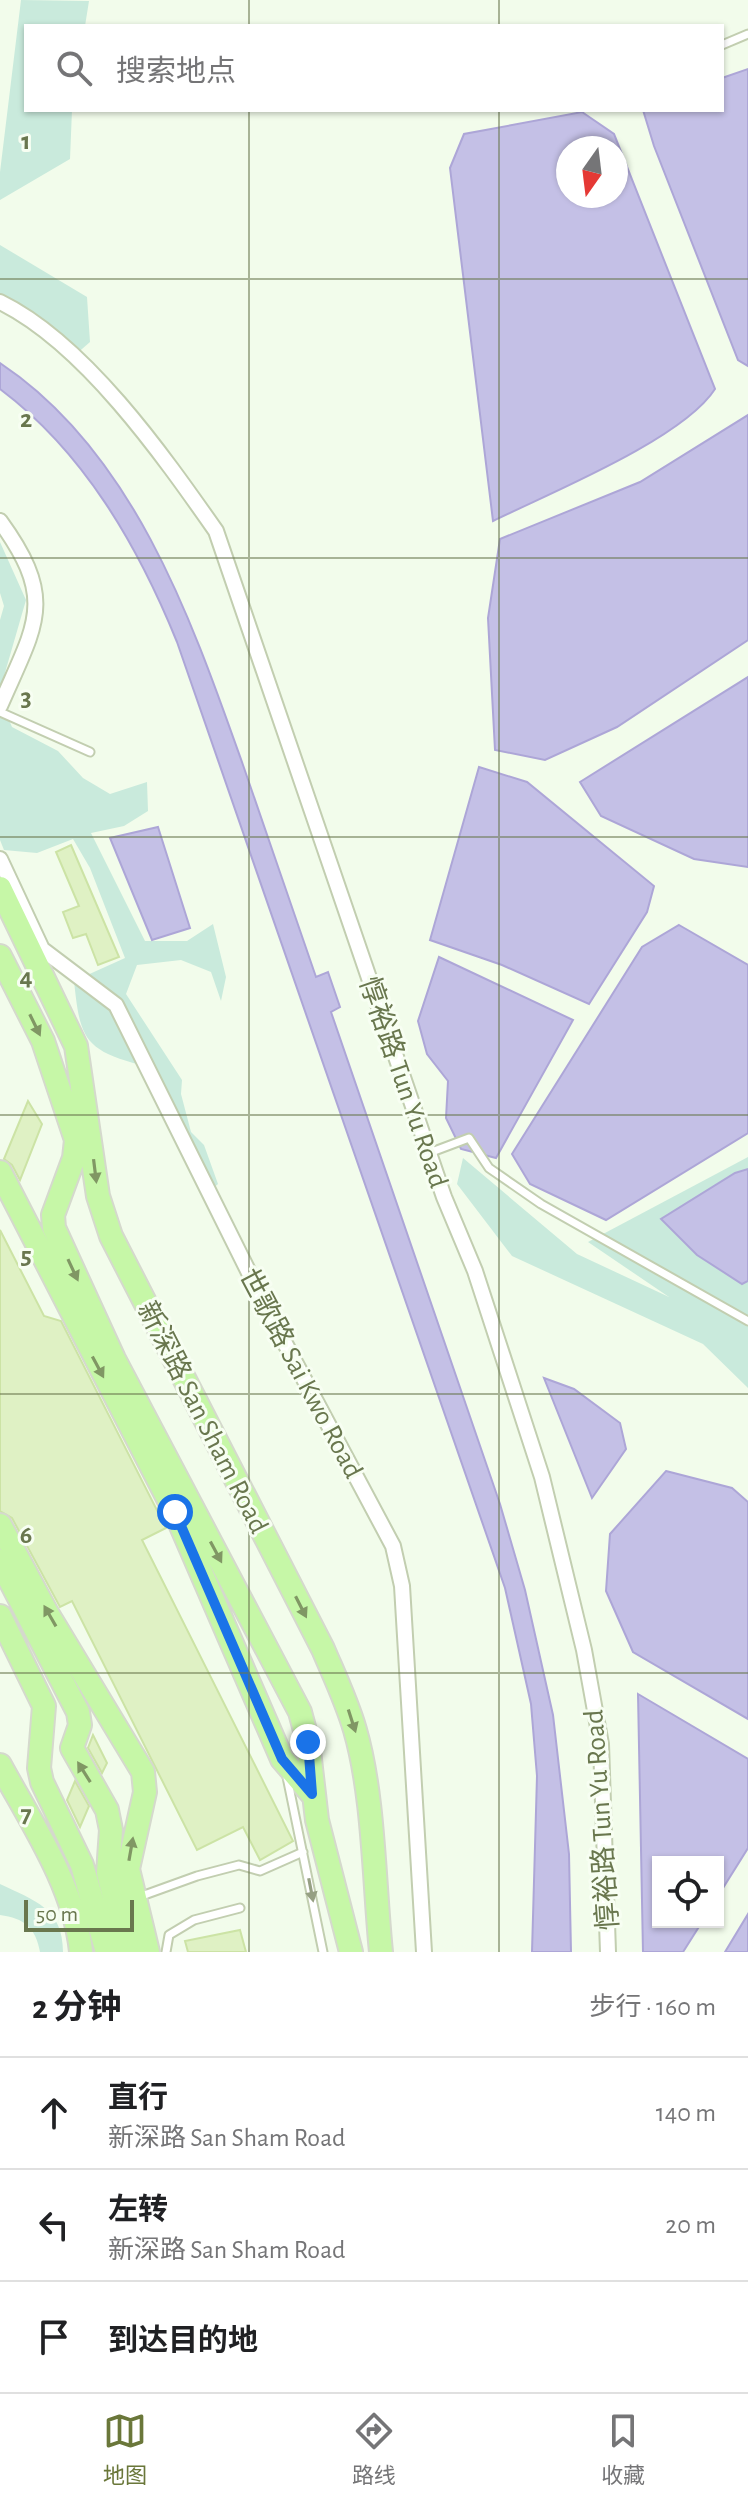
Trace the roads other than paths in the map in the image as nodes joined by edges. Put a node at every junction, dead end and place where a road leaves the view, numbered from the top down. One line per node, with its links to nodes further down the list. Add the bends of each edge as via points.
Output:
1 (748, 34): 2 (lane)
2 (724, 44)
3 (0, 302): 10 (street, 惇裕路 Tun Yu Road, via 83,363 170,466 216,531)
4 (0, 521): 5 (street, via 25,563 37,615)
5 (0, 709): 6 (lane)
6 (90, 752)
7 (0, 859): 32 (street, 世歌路 Sai Kwo Road, via 42,949 116,1005 272,1319 393,1546 402,1586)
8 (0, 888): 31 (main road, 新深路 San Sham Road, one-way to 31, via 76,1046 98,1196 111,1236 344,1699 364,1777)
9 (0, 956): 18 (main road, 新深路 San Sham Road, one-way to 18, via 43,1041 76,1140 53,1215 54,1228 114,1359 300,1712)
10 (429, 1153): 12 (lane, via 469,1138 489,1168 541,1204); 33 (street, 惇裕路 Tun Yu Road, via 475,1271 542,1477 584,1650 601,1744)
11 (0, 1172): 16 (main road, 新深路 San Sham Road, one-way to 16, via 175,1512)
12 (748, 1321)
13 (0, 1525): 20 (main road, one-way to 13, via 128,1869 145,1792 143,1772)
14 (0, 1561): 26 (main road, one-way to 14, via 108,1873 107,1810 72,1748 80,1725 78,1712)
15 (0, 1616): 25 (main road, via 44,1706 42,1782 82,1865)
16 (282, 1759): 18 (main road, 新深路 San Sham Road); 19 (lane)
17 (0, 1765): 22 (main road)
18 (312, 1794): 30 (main road, 新深路 San Sham Road)
19 (303, 1852): 20 (lane, via 260,1871 239,1865); 29 (lane, one-way to 29)
20 (134, 1899): 27 (main road)
21 (240, 1908): 28 (lane, via 178,1928 169,1935)
22 (79, 1926): 23 (main road); 24 (main road)
23 (81, 1952)
24 (90, 1952)
25 (107, 1952)
26 (128, 1952)
27 (148, 1952)
28 (166, 1952)
29 (323, 1952)
30 (351, 1952)
31 (381, 1952)
32 (424, 1952)
33 (608, 1952)

